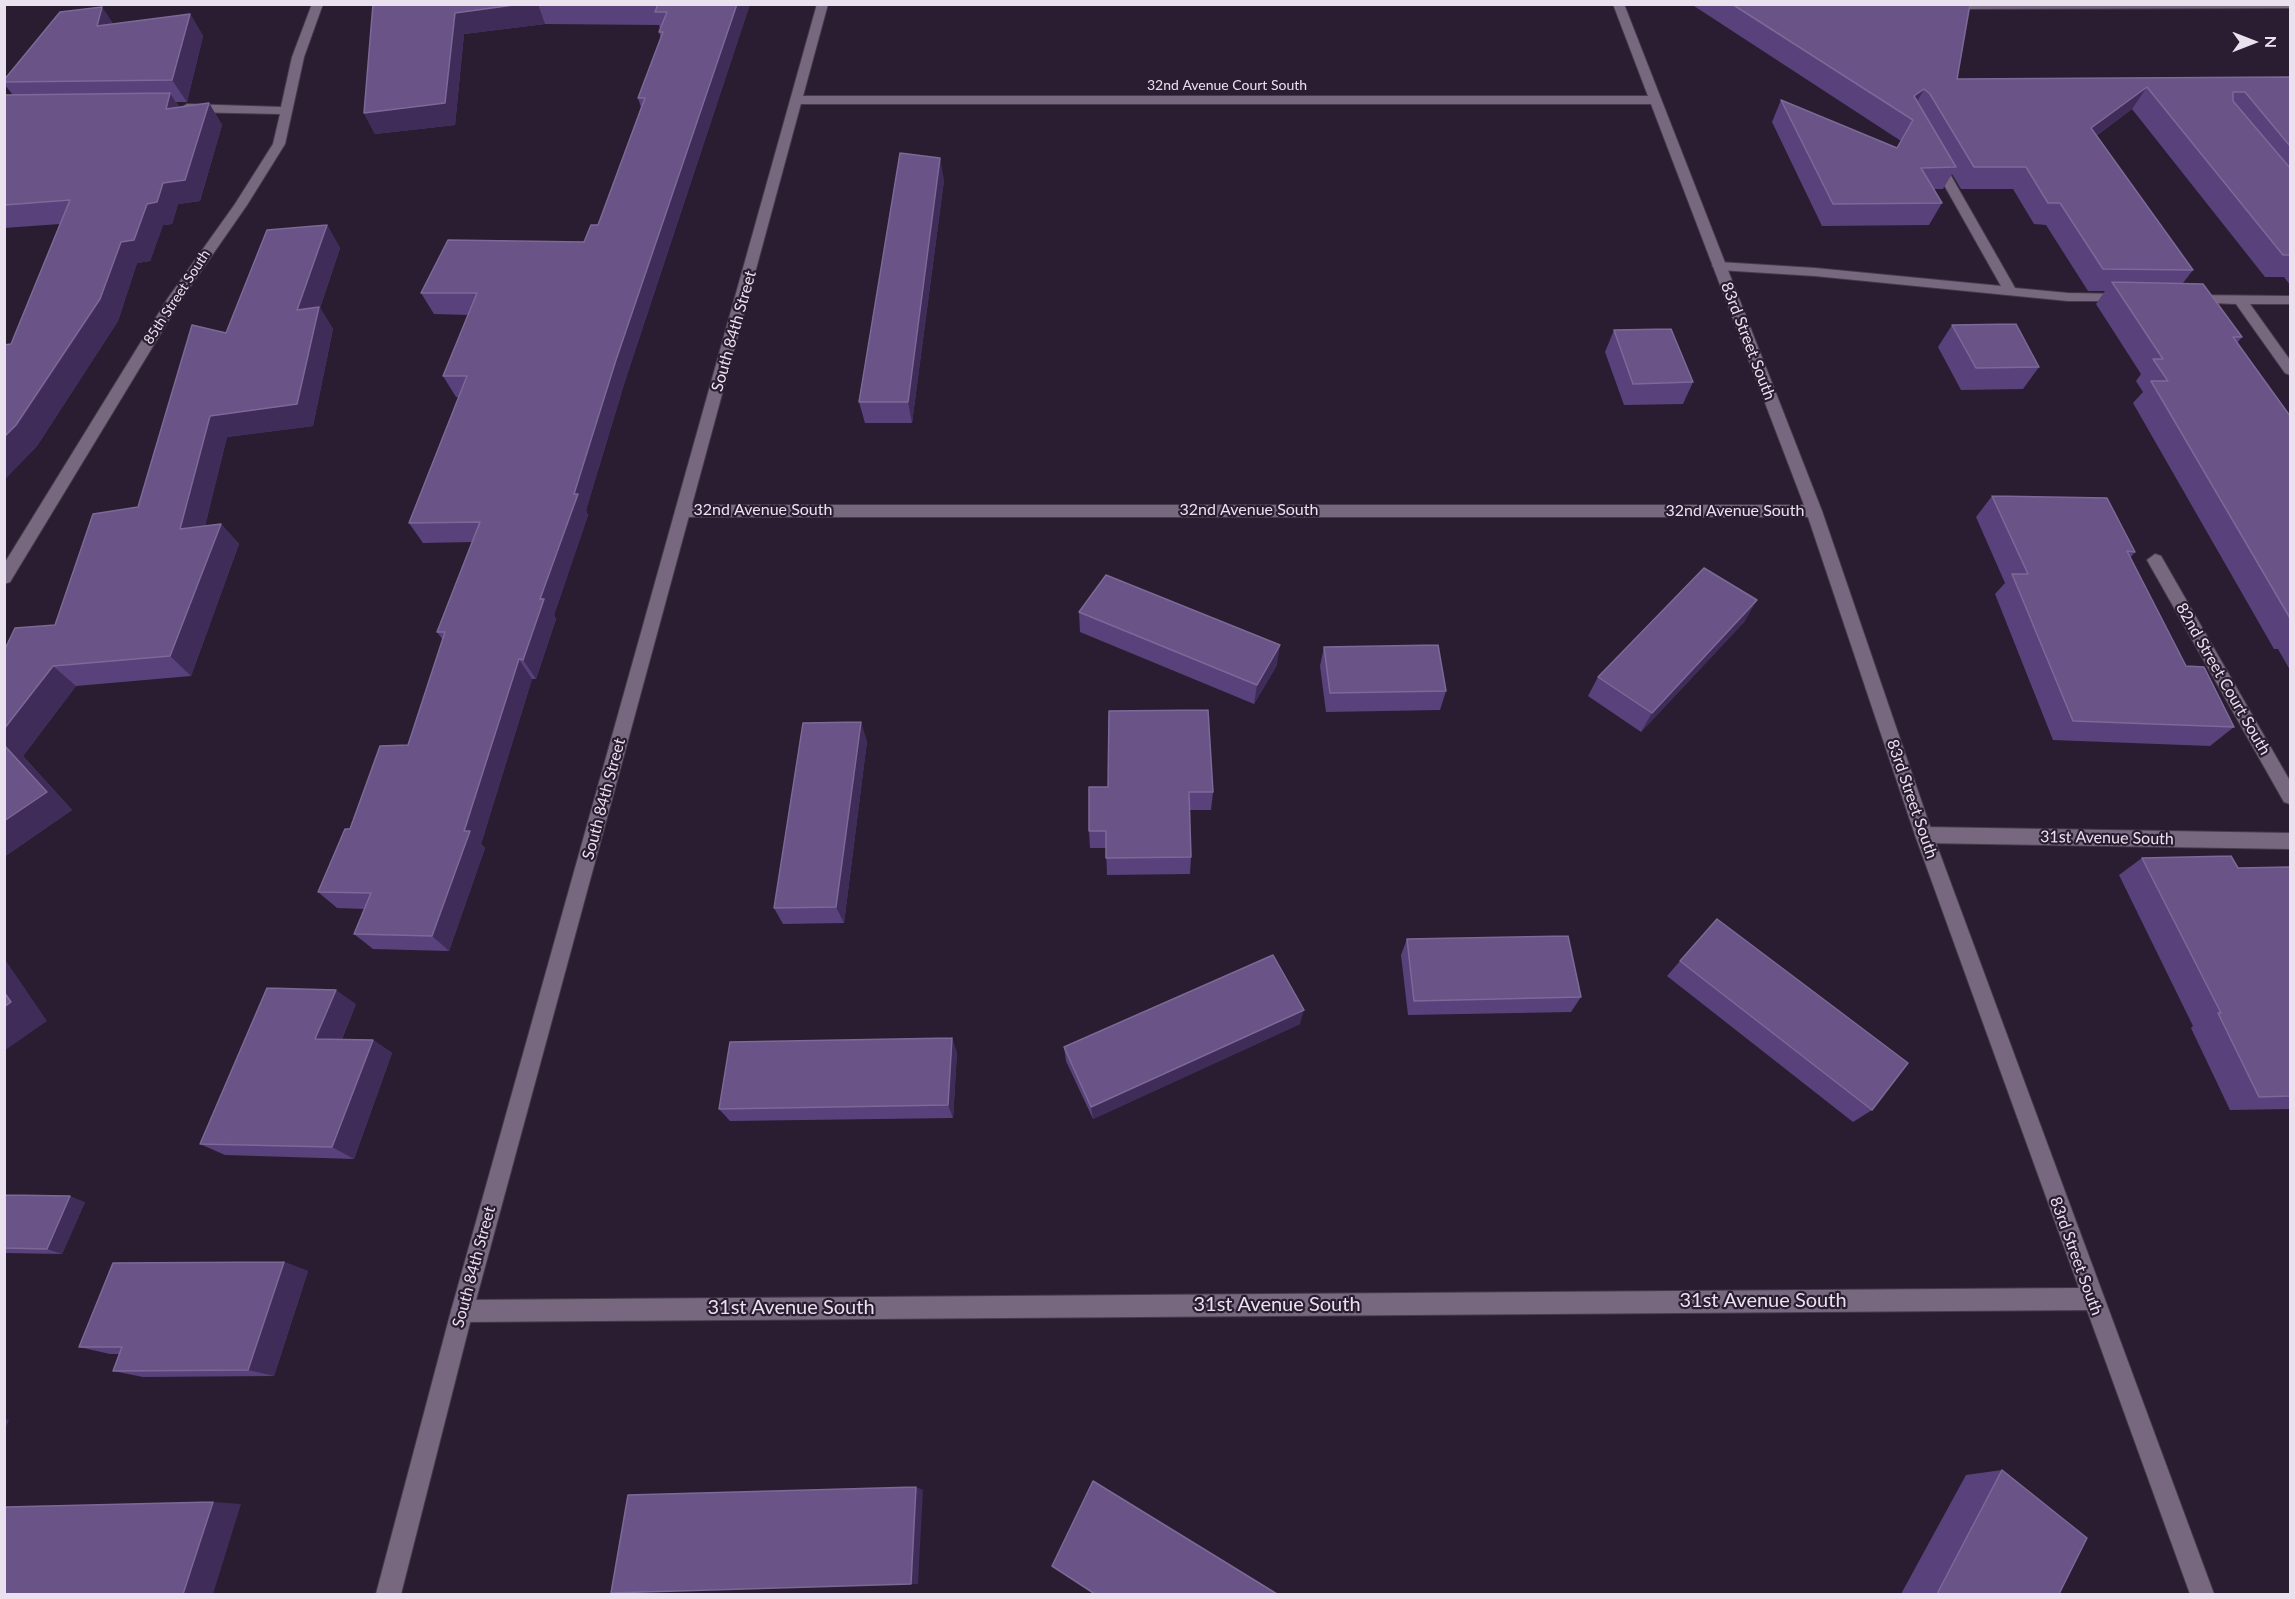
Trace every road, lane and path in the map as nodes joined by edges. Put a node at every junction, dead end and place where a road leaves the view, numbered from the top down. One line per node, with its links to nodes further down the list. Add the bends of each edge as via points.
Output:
1 (318, 4): 9 (street, 85th Street South, via 298,57)
2 (823, 4): 6 (street, South 84th Street)
3 (1618, 4): 7 (street, 83rd Street South)
4 (2290, 5): 5 (street)
5 (1938, 6)
6 (798, 100): 7 (street, 32nd Avenue Court South); 18 (street, South 84th Street)
7 (1655, 100): 11 (street, 83rd Street South)
8 (170, 108): 9 (street)
9 (284, 111): 21 (street, 85th Street South, via 279,144 175,298)
10 (1929, 148): 12 (street)
11 (1719, 266): 12 (street); 19 (street, 83rd Street South)
12 (2011, 292): 13 (street)
13 (2137, 298)
14 (2171, 299): 15 (street)
15 (2240, 300): 16 (street); 17 (street)
16 (2290, 300)
17 (2290, 370)
18 (684, 511): 19 (street, 32nd Avenue South); 26 (street, South 84th Street)
19 (1814, 511): 23 (street, 83rd Street South)
20 (2155, 560): 22 (street, 82nd Street Court South)
21 (4, 578)
22 (2290, 797)
23 (1924, 835): 24 (street, 31st Avenue South); 25 (street, 83rd Street South)
24 (2290, 841)
25 (2092, 1299): 26 (street, 31st Avenue South); 28 (street, 83rd Street South)
26 (462, 1311): 27 (street, South 84th Street)
27 (388, 1594)
28 (2202, 1594)

